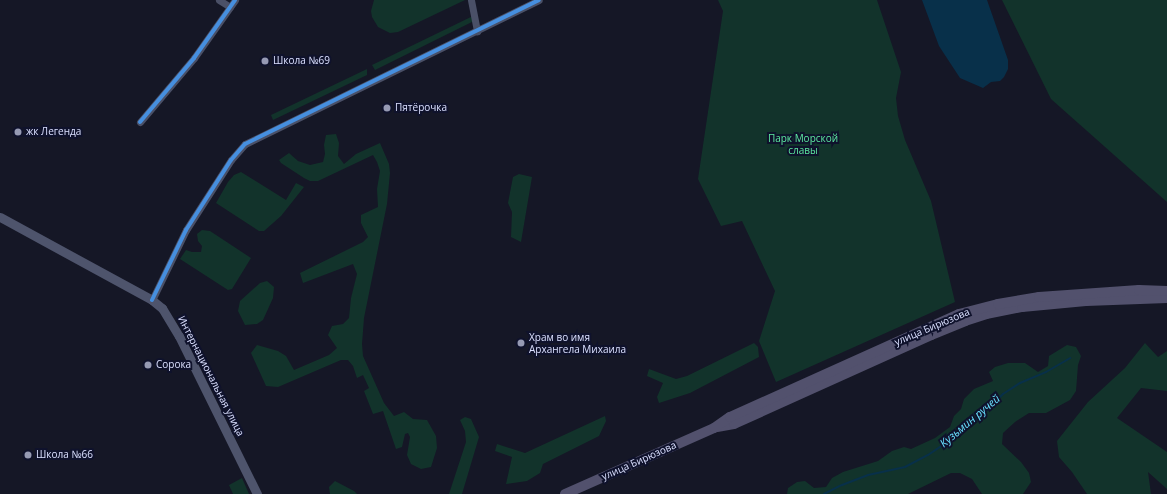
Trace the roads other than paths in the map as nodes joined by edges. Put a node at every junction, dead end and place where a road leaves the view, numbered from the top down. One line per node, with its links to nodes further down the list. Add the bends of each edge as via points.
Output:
1 (218, 0): 5 (street)
2 (235, 0): 5 (street)
3 (471, 0): 6 (street)
4 (539, 0): 6 (street)
5 (230, 7): 7 (street, via 194,58)
6 (477, 31): 11 (street, via 245,144 231,160 197,212 171,258)
7 (140, 122)
8 (0, 217): 11 (main road, Интернациональная улица)
9 (1167, 291): 12 (main road, улица Бирюзова, via 1139,290 1040,297 959,314 730,417)
10 (1167, 298): 12 (main road, улица Бирюзова, via 1086,301 986,314 931,335 734,424)
11 (152, 300): 13 (main road, Интернациональная улица, via 162,308 179,336)
12 (714, 428): 14 (main road, улица Бирюзова)
13 (257, 494)
14 (565, 494)

